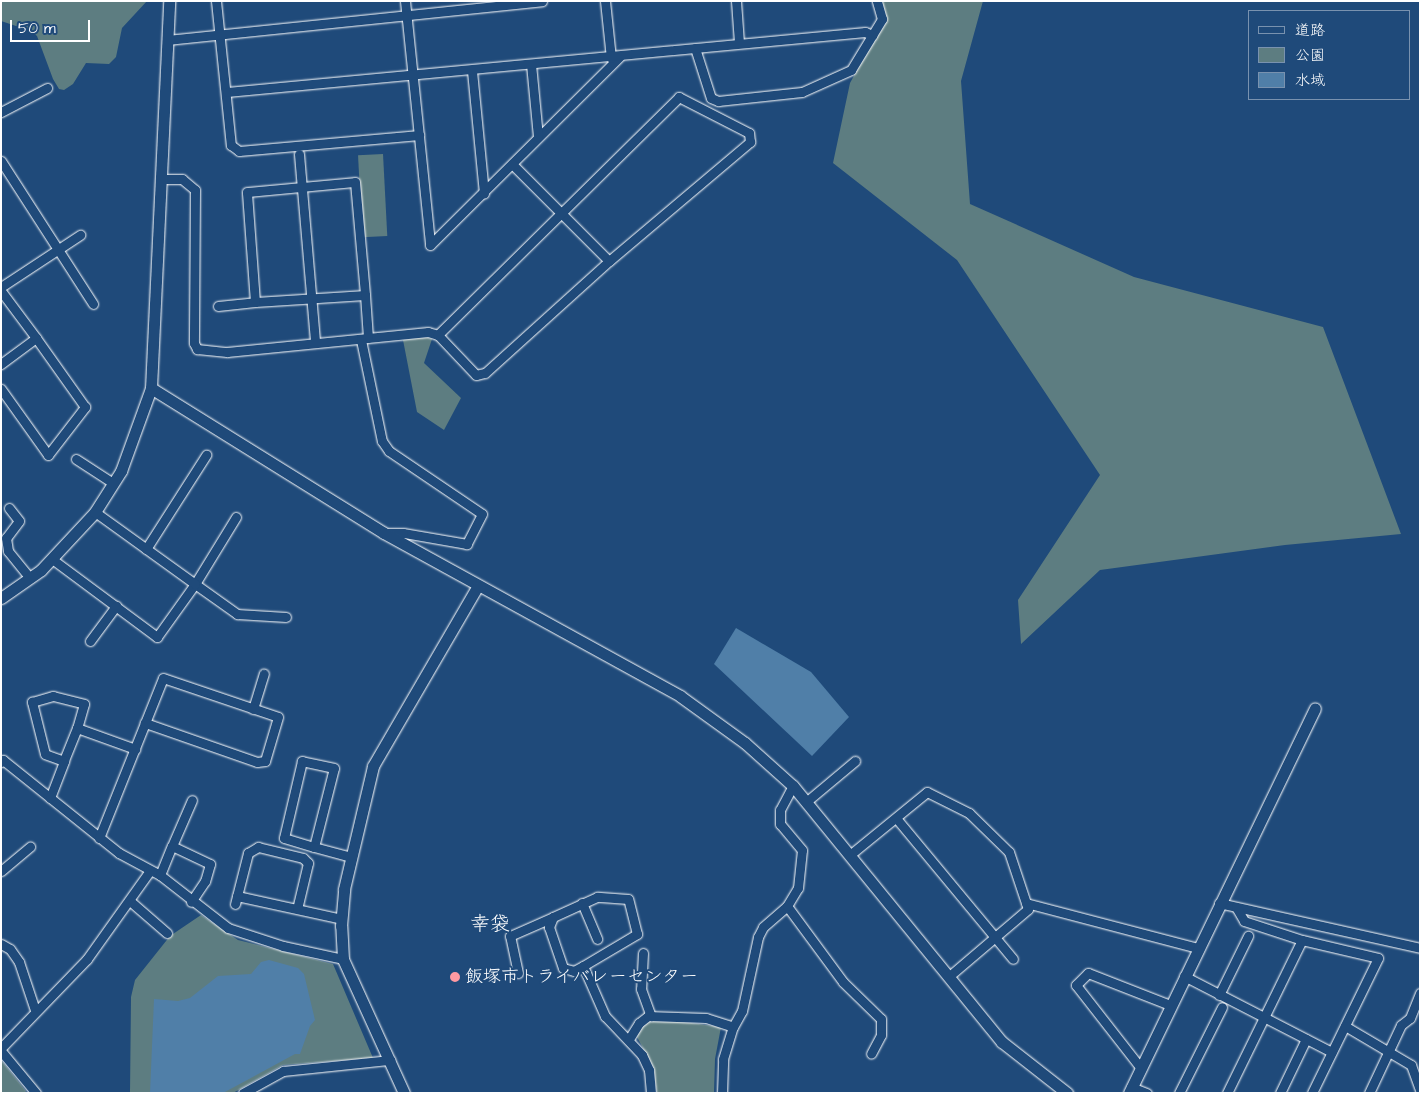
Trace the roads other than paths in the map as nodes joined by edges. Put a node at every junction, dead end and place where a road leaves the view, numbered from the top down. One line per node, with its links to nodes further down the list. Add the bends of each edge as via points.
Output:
1 (169, 1): 11 (street)
2 (216, 1): 9 (street)
3 (405, 1): 8 (street)
4 (542, 1): 8 (street)
5 (605, 1): 14 (street)
6 (736, 1): 12 (street)
7 (877, 1): 10 (street, via 882,19)
8 (407, 15): 9 (street); 17 (street)
9 (219, 32): 11 (street); 19 (street)
10 (872, 35): 12 (street, via 865,32); 13 (street, via 851,70 802,92 718,101 711,98)
11 (167, 40): 26 (street)
12 (739, 43): 13 (street)
13 (694, 48): 14 (street)
14 (615, 57): 15 (street); 22 (street)
15 (531, 64): 16 (street); 22 (street)
16 (472, 71): 17 (street); 28 (street)
17 (412, 75): 19 (street); 21 (street)
18 (47, 88): 20 (street)
19 (227, 92): 21 (street, via 231,145 239,151)
20 (1, 112)
21 (419, 135): 28 (street, via 430,245)
22 (538, 137): 25 (street)
23 (298, 154): 27 (street)
24 (1, 161): 31 (street)
25 (512, 164): 28 (street); 29 (street)
26 (161, 179): 42 (street, via 182,180 196,190 194,343 197,349 227,352); 44 (street)
27 (301, 187): 34 (street, via 355,182); 35 (street); 36 (street, via 247,192)
28 (484, 193)
29 (562, 213): 32 (street); 32 (street, via 679,97 749,133 750,142); 39 (street)
30 (80, 235): 31 (street)
31 (58, 250): 33 (street); 37 (street)
32 (610, 261): 39 (street, via 485,373 476,375)
33 (1, 289): 40 (street)
34 (364, 295): 35 (street); 41 (street)
35 (311, 298): 36 (street); 42 (street)
36 (255, 302): 38 (street)
37 (93, 304)
38 (218, 306)
39 (438, 335): 41 (street, via 428,332)
40 (36, 338): 43 (street); 45 (street, via 85,407 48,455)
41 (364, 339): 42 (street); 52 (street, via 382,441 390,450 482,514 467,544)
42 (315, 342)
43 (1, 364)
44 (151, 388): 48 (street, via 135,437); 52 (street)
45 (1, 389)
46 (206, 455): 53 (street)
47 (76, 459): 48 (street)
48 (113, 483): 50 (street)
49 (9, 508): 55 (street, via 19,521 6,538 8,551)
50 (95, 512): 53 (street); 54 (street)
51 (236, 517): 56 (street)
52 (384, 533): 57 (street)
53 (146, 549): 56 (street)
54 (52, 559): 55 (street); 59 (street)
55 (30, 578): 58 (street)
56 (195, 584): 59 (street, via 157,637); 60 (street, via 237,614)
57 (477, 587): 71 (street, via 680,696 745,743); 81 (street, via 372,766)
58 (1, 598)
59 (116, 606): 61 (street)
60 (286, 617)
61 (90, 641)
62 (264, 674): 63 (street)
63 (253, 709): 65 (street, via 163,678); 65 (street, via 278,717 265,761 257,762)
64 (1315, 709): 89 (street)
65 (145, 723): 67 (street)
66 (77, 728): 67 (street); 68 (street); 68 (street, via 84,704 53,696 32,702 45,754)
67 (135, 749): 76 (street)
68 (64, 761): 72 (street)
69 (855, 761): 74 (street)
70 (1, 762): 72 (street, via 3,760)
71 (794, 786): 74 (street); 90 (street, via 780,810 780,824 802,850 798,888)
72 (50, 798): 76 (street)
73 (192, 800): 78 (street)
74 (806, 802): 80 (street)
75 (896, 818): 80 (street); 88 (street, via 927,792 969,813 1009,852); 97 (street)
76 (99, 838): 83 (street)
77 (30, 846): 82 (street)
78 (172, 846): 84 (street); 86 (street, via 210,864 205,881)
79 (314, 847): 79 (street, via 284,838 302,761 334,768); 81 (street)
80 (851, 854): 108 (street)
81 (351, 857): 94 (street)
82 (1, 871)
83 (149, 872): 84 (street); 85 (street)
84 (160, 875): 86 (street)
85 (130, 902): 95 (street); 114 (street, via 87,959)
86 (191, 902): 104 (street, via 228,928)
87 (582, 903): 93 (street); 98 (street); 106 (street, via 597,897 628,899 637,934)
88 (1026, 903): 97 (street, via 1028,909); 101 (street)
89 (1219, 903): 91 (street); 101 (street)
90 (787, 906): 118 (street, via 758,937 742,1011); 124 (street, via 843,982 881,1019 881,1035)
91 (1236, 907): 99 (street, via 1244,921); 102 (street)
92 (297, 909): 92 (street, via 236,900 248,853 258,847 303,858 308,863); 94 (street)
93 (553, 917): 106 (street, via 549,927 563,968 574,971); 107 (street, via 510,936)
94 (342, 919): 104 (street)
95 (167, 933)
96 (1248, 936): 111 (street)
97 (995, 938): 105 (street); 108 (street)
98 (597, 939)
99 (1302, 940): 116 (street); 117 (street, via 1378,958)
100 (1, 944): 114 (street, via 10,949 19,962)
101 (1197, 948): 109 (street)
102 (1420, 948)
103 (643, 953): 115 (street, via 641,989)
104 (344, 959): 125 (street)
105 (1013, 960)
106 (583, 966): 119 (street, via 605,1016 621,1036)
107 (518, 973)
108 (948, 976): 134 (street, via 1002,1042)
109 (1184, 976): 111 (street); 112 (street)
110 (1420, 993): 122 (street, via 1410,1018 1401,1025)
111 (1219, 995): 116 (street)
112 (1170, 1005): 126 (street); 126 (street, via 1088,973 1076,985)
113 (1222, 1007): 136 (street)
114 (35, 1010): 121 (street)
115 (651, 1016): 118 (street, via 706,1018); 119 (street, via 639,1023)
116 (1264, 1017): 120 (street); 137 (street)
117 (1345, 1026): 122 (street); 123 (street)
118 (732, 1027): 133 (street, via 723,1059)
119 (630, 1039): 132 (street, via 649,1070)
120 (1306, 1039): 123 (street); 138 (street)
121 (1, 1050): 129 (street)
122 (1389, 1051): 128 (street, via 1411,1065); 140 (street)
123 (1332, 1052): 139 (street)
124 (871, 1054)
125 (390, 1060): 130 (street, via 283,1071); 131 (street)
126 (1140, 1067): 127 (street)
127 (1130, 1090): 135 (street)
128 (1420, 1090)
129 (36, 1093)
130 (243, 1093)
131 (404, 1093)
132 (651, 1093)
133 (722, 1093)
134 (1068, 1093)
135 (1147, 1093)
136 (1179, 1093)
137 (1227, 1093)
138 (1280, 1093)
139 (1312, 1093)
140 (1369, 1093)

